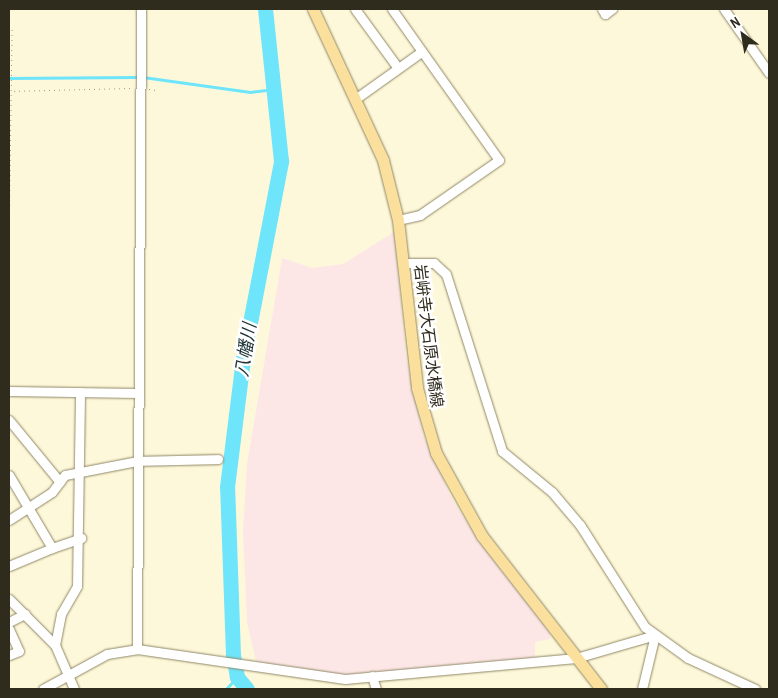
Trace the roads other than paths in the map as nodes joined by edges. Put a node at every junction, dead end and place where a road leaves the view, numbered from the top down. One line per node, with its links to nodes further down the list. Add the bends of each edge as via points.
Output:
1 (141, 9): 16 (street)
2 (313, 9): 11 (main road, 岩峅寺大石原水橋線)
3 (355, 9): 9 (street)
4 (392, 9): 8 (street)
5 (602, 9): 6 (street, via 605,14)
6 (612, 9)
7 (724, 9): 10 (street)
8 (421, 52): 9 (street); 12 (street, via 499,160 420,215)
9 (398, 68): 11 (street)
10 (769, 73)
11 (358, 97): 12 (main road, 岩峅寺大石原水橋線, via 383,160)
12 (398, 220): 13 (main road, 岩峅寺大石原水橋線)
13 (404, 263): 32 (street, via 434,263 446,274 502,451 552,492 580,525); 36 (main road, 岩峅寺大石原水橋線, via 417,388 436,453 482,536)
14 (9, 392): 15 (street)
15 (80, 392): 16 (street); 20 (street)
16 (137, 393): 19 (street)
17 (9, 420): 22 (street)
18 (218, 459): 19 (street)
19 (137, 461): 20 (street); 34 (street)
20 (82, 470): 22 (street, via 66,475); 25 (street)
21 (9, 475): 23 (street)
22 (60, 482): 23 (street)
23 (28, 508): 24 (street); 26 (street)
24 (9, 520)
25 (81, 538): 26 (street); 33 (street, via 77,586 62,614)
26 (52, 548): 27 (street)
27 (9, 566)
28 (9, 599): 29 (street)
29 (25, 614): 30 (street); 33 (street)
30 (9, 622)
31 (9, 629): 35 (street, via 18,651)
32 (654, 635): 36 (street); 43 (street); 44 (street, via 688,658)
33 (55, 645): 38 (street)
34 (137, 649): 37 (street, via 250,664 307,676); 38 (street, via 107,654)
35 (9, 655)
36 (576, 658): 37 (street); 42 (main road, 岩峅寺大石原水橋線)
37 (372, 676): 41 (street)
38 (68, 678): 39 (street); 40 (street)
39 (43, 689)
40 (74, 689)
41 (376, 689)
42 (601, 689)
43 (642, 689)
44 (755, 689)

